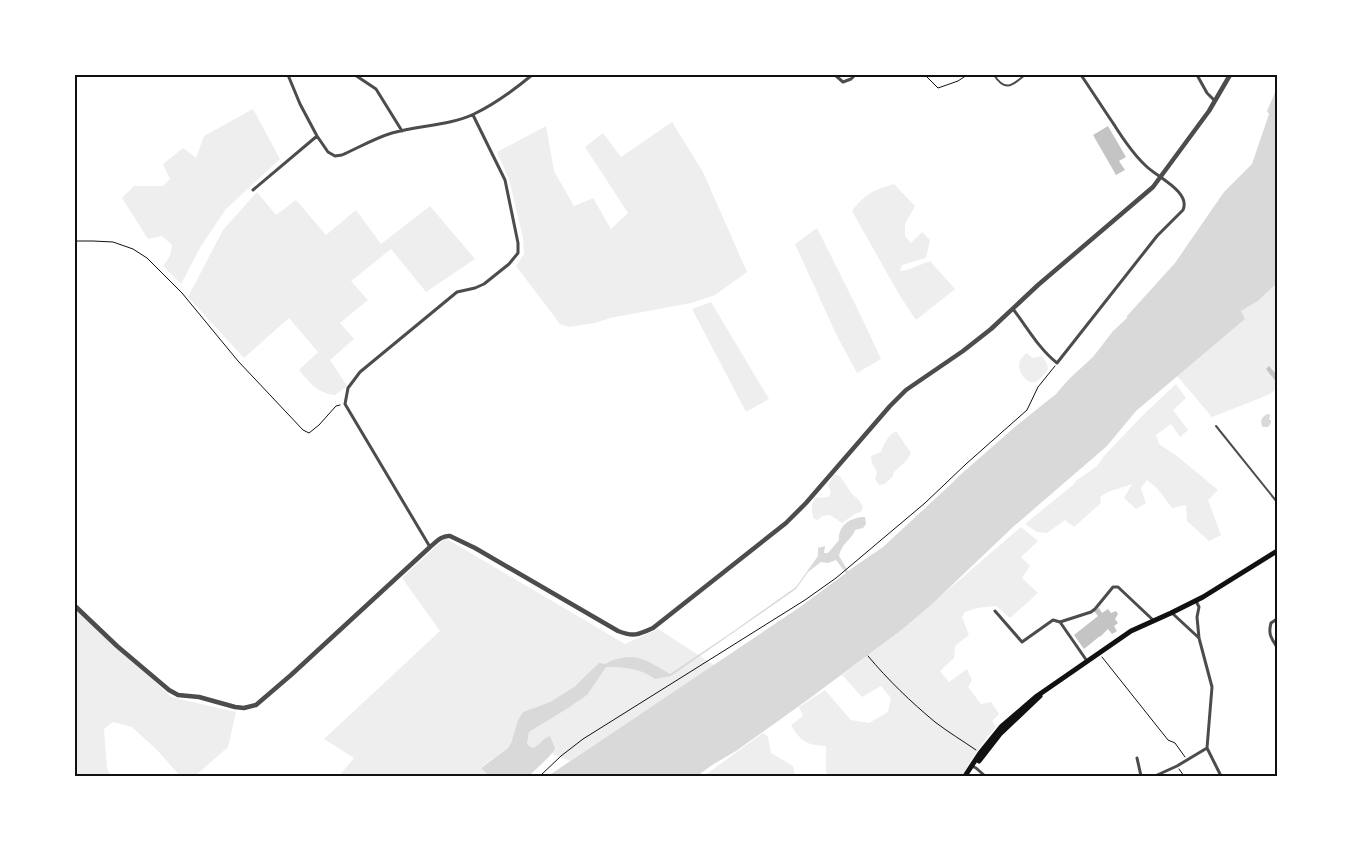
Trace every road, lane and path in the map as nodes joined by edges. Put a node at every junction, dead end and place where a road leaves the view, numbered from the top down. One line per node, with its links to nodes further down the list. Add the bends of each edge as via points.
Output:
1 (288, 75): 16 (street)
2 (355, 75): 15 (street, via 376,90)
3 (532, 75): 14 (street)
4 (835, 75): 5 (street, via 843,82)
5 (855, 75)
6 (925, 75): 7 (path, via 938,88)
7 (967, 75)
8 (994, 75): 9 (lane, via 1004,86)
9 (1026, 75)
10 (1081, 75): 17 (street, via 1133,153)
11 (1197, 75): 13 (street)
12 (1230, 75): 13 (street)
13 (1215, 100): 17 (street)
14 (473, 115): 15 (street); 22 (street, via 505,180 518,252 509,264 484,284 458,292 360,372 348,388)
15 (402, 131): 16 (street, via 335,156 328,152)
16 (317, 136): 18 (street)
17 (1160, 178): 20 (street); 21 (street, via 1185,200 1183,210 1157,236)
18 (253, 190)
19 (75, 241): 22 (path, via 113,242 147,258 182,293 238,361 302,430 309,433 336,406)
20 (1013, 309): 21 (street); 25 (street, via 991,329 906,390 786,523 653,628 637,635 618,630 450,536 442,537)
21 (1057, 363): 46 (path, via 1038,387 1027,410 926,503 836,578 583,739)
22 (345, 404): 25 (street)
23 (1216, 426): 24 (lane)
24 (1277, 502)
25 (430, 547): 28 (street, via 291,675 256,705 244,708 178,695 169,690)
26 (1277, 551): 27 (main road)
27 (1196, 600): 30 (main road); 34 (street)
28 (75, 606)
29 (995, 611): 33 (street, via 1022,642 1053,620)
30 (1171, 613): 32 (main road); 34 (street)
31 (1277, 619): 35 (street, via 1269,630)
32 (1153, 620): 33 (street, via 1118,587 1113,587 1095,609); 38 (main road)
33 (1060, 622): 38 (street)
34 (1199, 638): 40 (street, via 1212,687)
35 (1277, 647)
36 (1101, 654): 43 (path)
37 (868, 656): 41 (path, via 936,723)
38 (1087, 661): 39 (main road)
39 (1043, 692): 41 (main road, via 1001,727); 44 (main road)
40 (1207, 748): 43 (street); 52 (street)
41 (980, 753): 44 (main road)
42 (1137, 758): 49 (street)
43 (1188, 761): 45 (street)
44 (973, 766): 47 (main road); 48 (street)
45 (1177, 766): 50 (street); 51 (path)
46 (540, 776)
47 (967, 776)
48 (985, 776)
49 (1141, 776)
50 (1155, 776)
51 (1184, 776)
52 (1221, 776)

